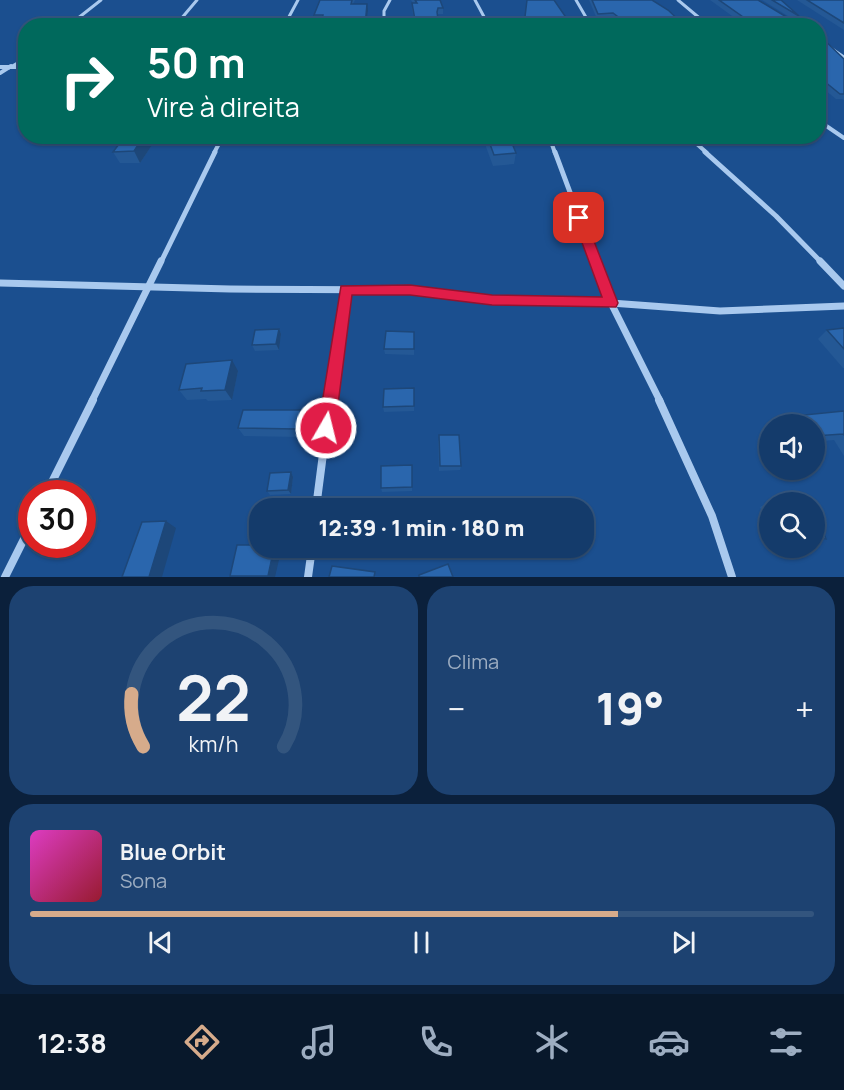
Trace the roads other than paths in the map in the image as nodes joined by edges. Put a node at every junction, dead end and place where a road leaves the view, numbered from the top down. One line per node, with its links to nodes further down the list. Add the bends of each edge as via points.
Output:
1 (101, 0): 8 (street)
2 (196, 0): 9 (street)
3 (298, 0): 10 (street)
4 (390, 0): 11 (street)
5 (475, 0): 12 (street)
6 (576, 0): 13 (street)
7 (678, 0): 14 (street)
8 (78, 18)
9 (181, 18)
10 (288, 18)
11 (384, 18)
12 (485, 18)
13 (586, 18)
14 (699, 18)
15 (826, 45): 16 (street)
16 (844, 57)
17 (18, 62): 19 (street)
18 (0, 67): 19 (street)
19 (9, 67): 20 (street); 21 (street)
20 (18, 67)
21 (0, 73)
22 (826, 125): 23 (street)
23 (844, 138)
24 (219, 144): 29 (street)
25 (552, 144): 31 (street)
26 (697, 144): 28 (street, via 776,216)
27 (0, 283): 29 (street)
28 (844, 286)
29 (147, 287): 30 (street); 33 (street)
30 (345, 290): 31 (street, via 410,290 492,300); 34 (street)
31 (611, 303): 32 (street, via 720,311); 39 (street, via 712,516)
32 (844, 306)
33 (53, 480)
34 (317, 498)
35 (18, 551): 37 (street)
36 (311, 558): 38 (street)
37 (5, 577)
38 (309, 577)
39 (732, 577)

